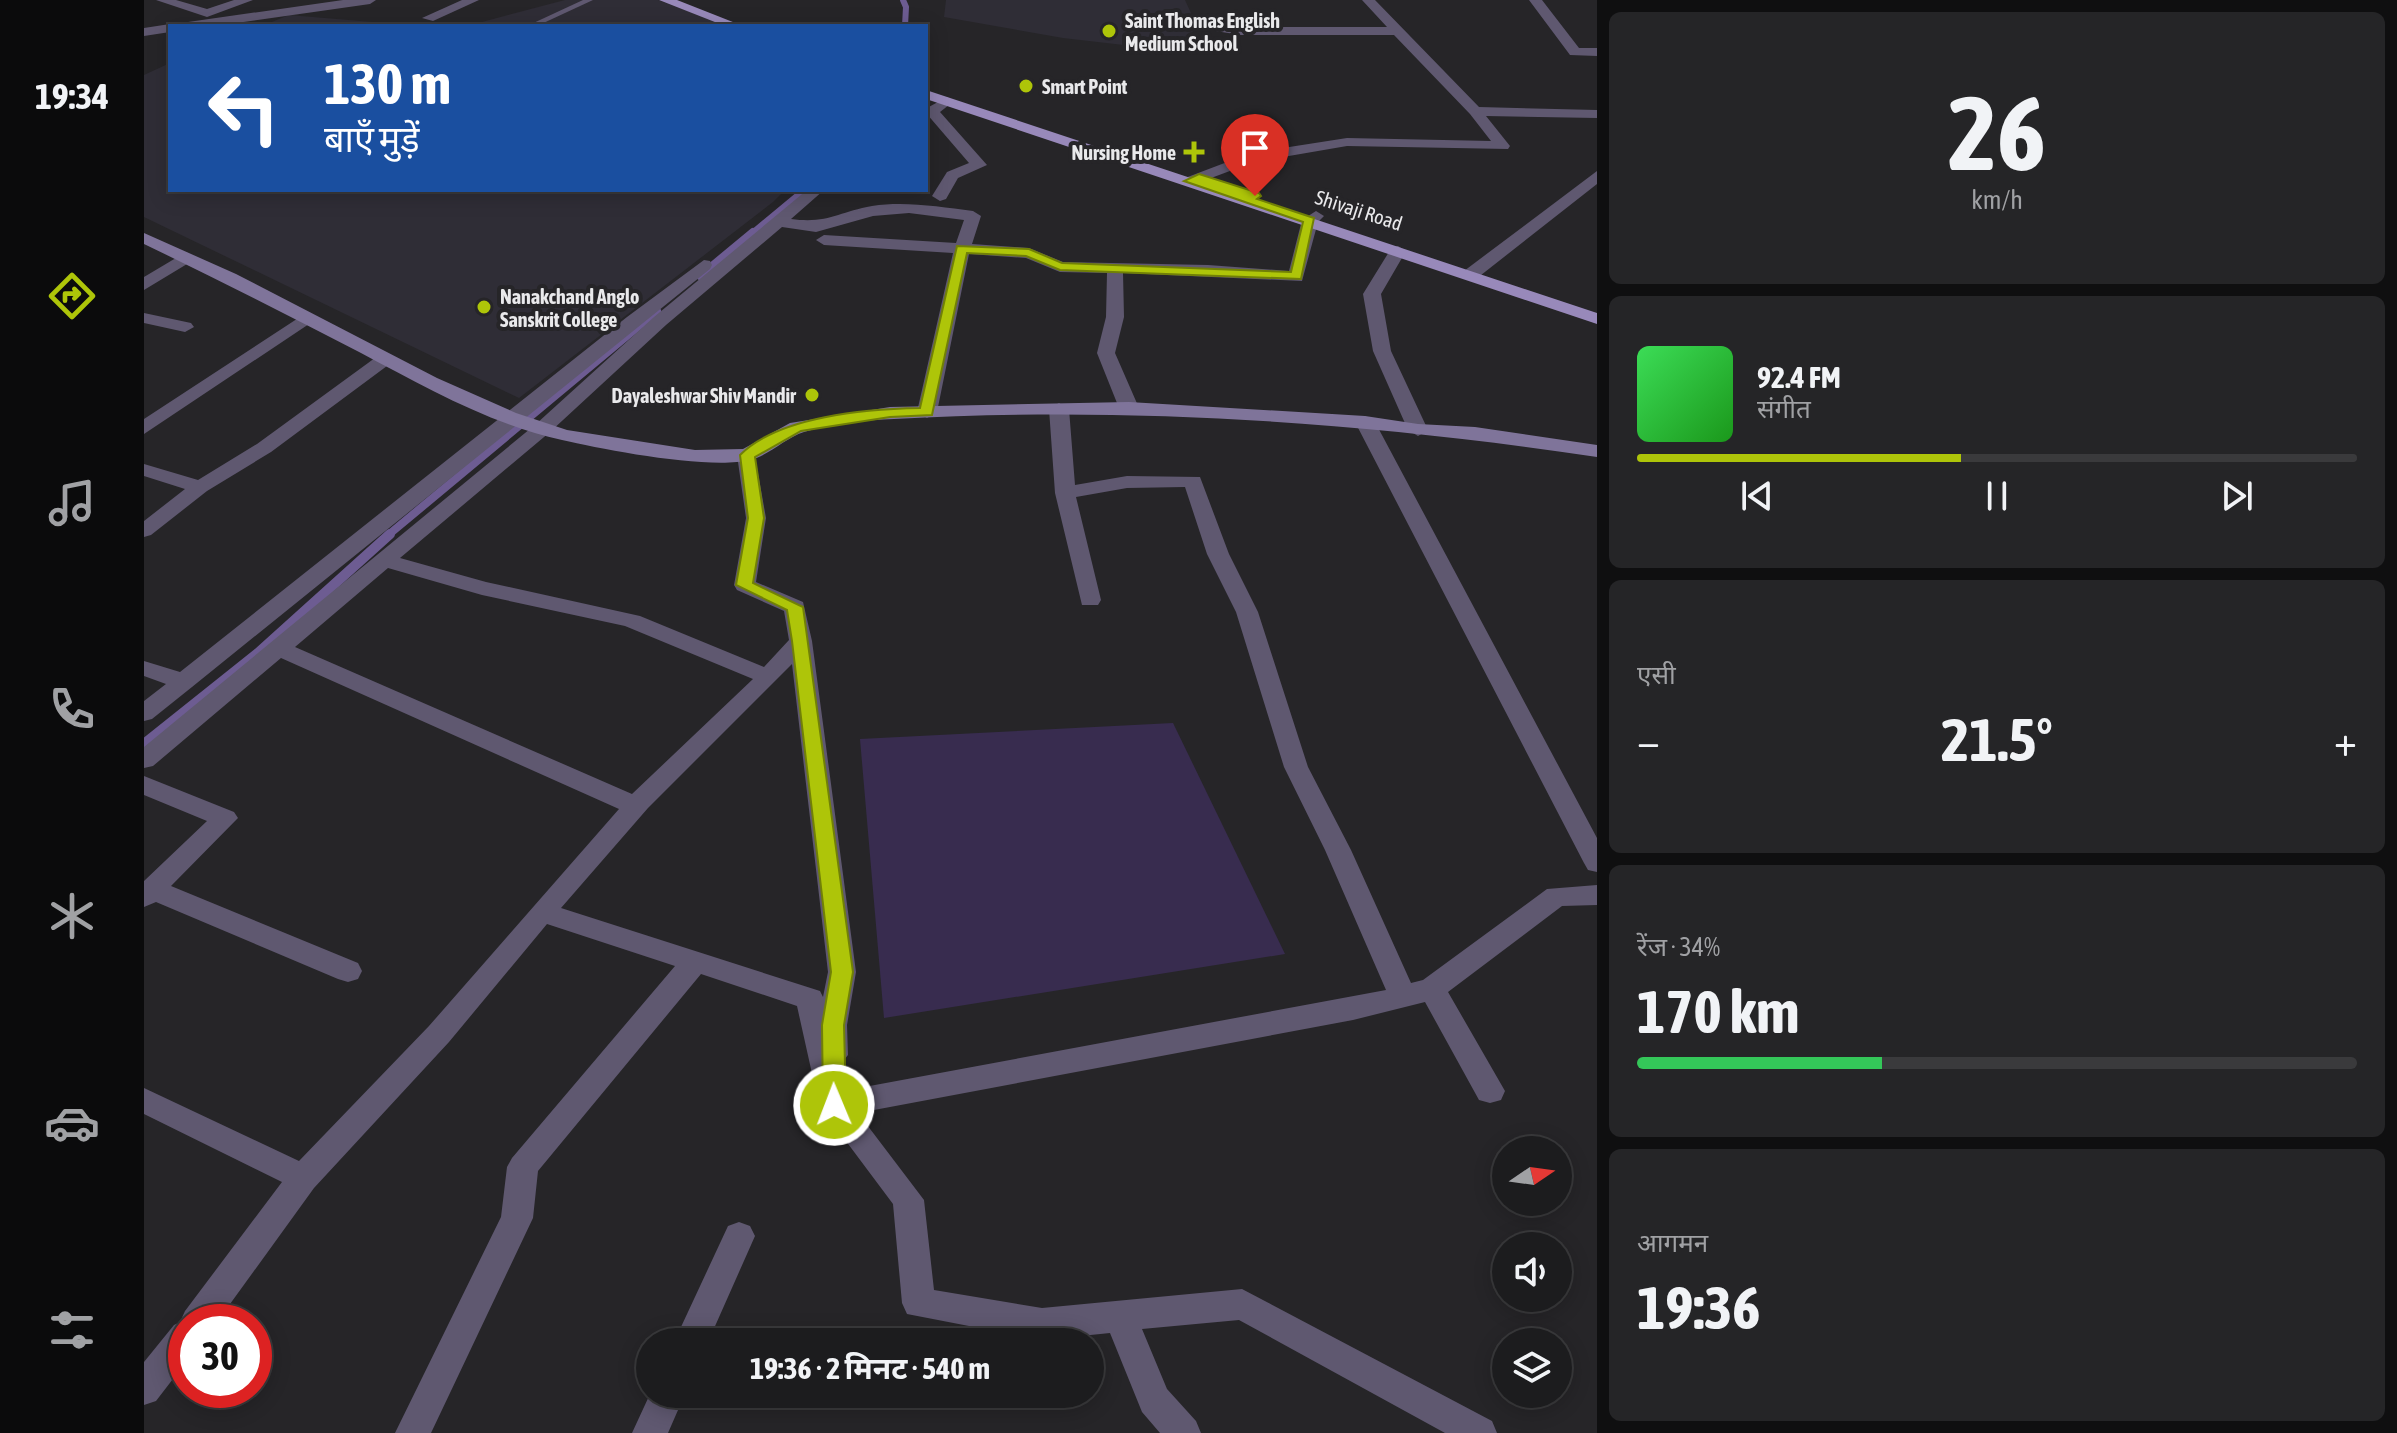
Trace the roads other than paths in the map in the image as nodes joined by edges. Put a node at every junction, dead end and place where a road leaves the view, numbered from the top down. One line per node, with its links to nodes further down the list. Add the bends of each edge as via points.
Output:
1 (162, 0): 2 (street, via 207,13)
2 (247, 0)
3 (370, 0): 11 (street)
4 (473, 0): 10 (street)
5 (589, 0): 12 (lane)
6 (665, 0): 13 (main road)
7 (679, 0): 14 (main road)
8 (1368, 0): 17 (street)
9 (1535, 0): 19 (street, via 1575,52)
10 (428, 18)
11 (202, 24)
12 (535, 24)
13 (731, 24)
14 (745, 24)
15 (1196, 24): 17 (street, via 1241,31)
16 (168, 28): 18 (street)
17 (1396, 31): 23 (street)
18 (144, 32)
19 (1597, 52)
20 (928, 93): 22 (main road)
21 (928, 93): 26 (main road)
22 (947, 101): 26 (main road); 29 (street, via 932,111 979,165 952,175)
23 (1475, 111): 24 (street); 26 (street, via 1503,146 1347,142 1251,158)
24 (1597, 114)
25 (1597, 176): 38 (street)
26 (1194, 179): 30 (main road)
27 (794, 192): 49 (street)
28 (814, 192): 31 (street)
29 (940, 196)
30 (1313, 218): 35 (main road); 37 (street, via 1296,277); 38 (main road, Shivaji Road)
31 (779, 222): 34 (street, via 816,227 872,211 909,208 973,216); 52 (street)
32 (144, 238): 36 (street)
33 (824, 240): 34 (street)
34 (962, 249): 37 (street, via 1029,253 1060,267); 48 (street)
35 (1398, 251): 38 (main road); 53 (street, via 1372,294 1382,351)
36 (186, 257): 39 (street); 42 (street)
37 (1115, 268): 46 (street, via 1115,317 1106,353)
38 (1473, 272): 40 (main road, Shivaji Road); 43 (main road)
39 (144, 285)
40 (1597, 310)
41 (144, 318): 44 (street)
42 (306, 318): 45 (street); 50 (street)
43 (1597, 319)
44 (185, 327)
45 (385, 359): 49 (street); 57 (street, via 264,448)
46 (1129, 408): 47 (street); 51 (street)
47 (1059, 409): 48 (street); 58 (street)
48 (927, 412): 55 (street, via 797,427)
49 (512, 418): 52 (street); 66 (street)
50 (148, 422)
51 (1365, 422): 53 (street); 71 (street)
52 (542, 428): 55 (street, via 695,456); 60 (street)
53 (1418, 430): 54 (street)
54 (1597, 451)
55 (747, 455): 62 (street, via 756,518 745,585 795,607)
56 (144, 470): 57 (street)
57 (200, 487): 59 (street)
58 (1065, 493): 61 (street); 78 (street, via 1127,482 1193,481 1218,554 1247,612 1296,767)
59 (144, 531)
60 (382, 560): 63 (street); 65 (street, via 632,621)
61 (1090, 600)
62 (801, 641): 65 (street); 81 (street, via 842,972 833,1025)
63 (278, 648): 68 (street); 70 (street)
64 (144, 668): 66 (street)
65 (768, 677): 70 (street)
66 (184, 682): 67 (street)
67 (144, 713)
68 (144, 760)
69 (144, 785): 72 (street, via 225,818)
70 (636, 806): 74 (street)
71 (1597, 863)
72 (148, 893): 76 (street)
73 (1597, 895): 77 (street, via 1556,896)
74 (542, 912): 75 (street); 82 (street, via 439,1034)
75 (696, 961): 81 (street, via 810,999); 90 (street, via 523,1167 517,1218)
76 (348, 971)
77 (1432, 989): 78 (street); 79 (street)
78 (1403, 997): 81 (street)
79 (1490, 1091)
80 (144, 1100): 82 (street)
81 (834, 1105): 85 (street, via 908,1200 919,1303 1042,1324)
82 (303, 1178): 84 (street)
83 (739, 1236): 86 (street)
84 (210, 1304)
85 (1120, 1317): 92 (street, via 1154,1400); 93 (street, via 1242,1304)
86 (697, 1328)
87 (168, 1359): 88 (street)
88 (144, 1389)
89 (662, 1408): 91 (street)
90 (413, 1433)
91 (650, 1433)
92 (1183, 1433)
93 (1479, 1433)

